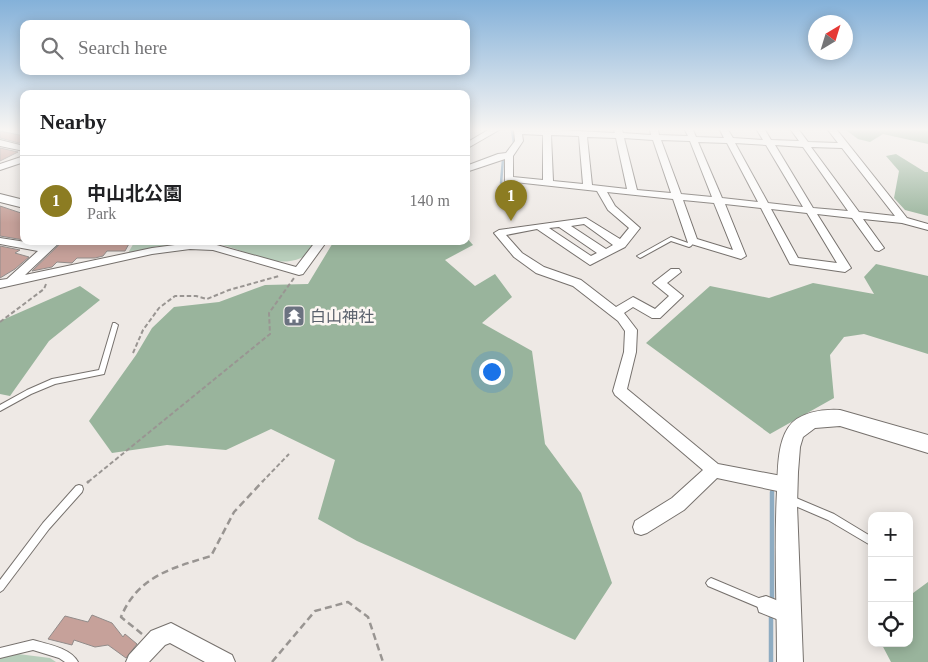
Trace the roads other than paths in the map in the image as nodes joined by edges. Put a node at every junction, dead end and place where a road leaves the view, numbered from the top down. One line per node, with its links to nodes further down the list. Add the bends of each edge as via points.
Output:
1 (19, 161): 15 (street)
2 (487, 161): 14 (street)
3 (509, 161): 17 (street, via 508,179)
4 (548, 161): 17 (street)
5 (585, 161): 18 (street)
6 (625, 161): 20 (street)
7 (664, 161): 21 (street)
8 (702, 161): 23 (street)
9 (740, 161): 25 (street)
10 (780, 161): 26 (street)
11 (816, 161): 27 (street)
12 (856, 161): 28 (street)
13 (20, 167): 16 (street)
14 (470, 167)
15 (0, 168)
16 (0, 174)
17 (548, 184): 18 (street)
18 (588, 188): 19 (street)
19 (601, 189): 20 (street); 38 (street, via 612,208 635,228)
20 (632, 192): 21 (street)
21 (676, 197): 23 (street); 33 (street)
22 (0, 198): 24 (street)
23 (718, 201): 25 (street); 33 (street, via 740,256)
24 (20, 203)
25 (764, 206): 26 (street); 26 (street, via 794,261 845,268)
26 (811, 211): 27 (street)
27 (854, 215): 28 (street); 39 (street)
28 (903, 220): 31 (street)
29 (562, 224): 30 (street); 38 (street, via 586,221); 41 (street)
30 (539, 226): 41 (street, via 590,261); 45 (street, via 499,233 518,255 540,270 576,283)
31 (928, 227)
32 (0, 241): 34 (street)
33 (692, 242): 42 (lane, via 671,239)
34 (20, 244)
35 (24, 245): 40 (street)
36 (52, 245): 40 (street)
37 (318, 245): 44 (street, via 296,270 213,247 190,246 152,251)
38 (622, 245): 41 (street)
39 (879, 248)
40 (47, 249): 44 (street)
41 (605, 253)
42 (640, 256)
43 (675, 272): 45 (street, via 659,283 678,296 656,315 633,301)
44 (5, 283)
45 (616, 313): 49 (street, via 631,330 630,352 620,391)
46 (115, 326): 47 (lane, via 102,372 54,381)
47 (0, 408)
48 (928, 444): 51 (street, via 840,418 810,421 795,433 789,453)
49 (714, 470): 51 (street); 52 (street, via 678,504)
50 (79, 489): 55 (lane)
51 (787, 492): 53 (lane); 56 (street)
52 (641, 527)
53 (868, 539)
54 (711, 583): 56 (lane)
55 (0, 586)
56 (777, 610): 61 (street)
57 (0, 653): 58 (lane, via 33,645 62,654)
58 (73, 662)
59 (136, 662): 60 (street, via 158,638 171,633)
60 (225, 662)
61 (790, 662)

